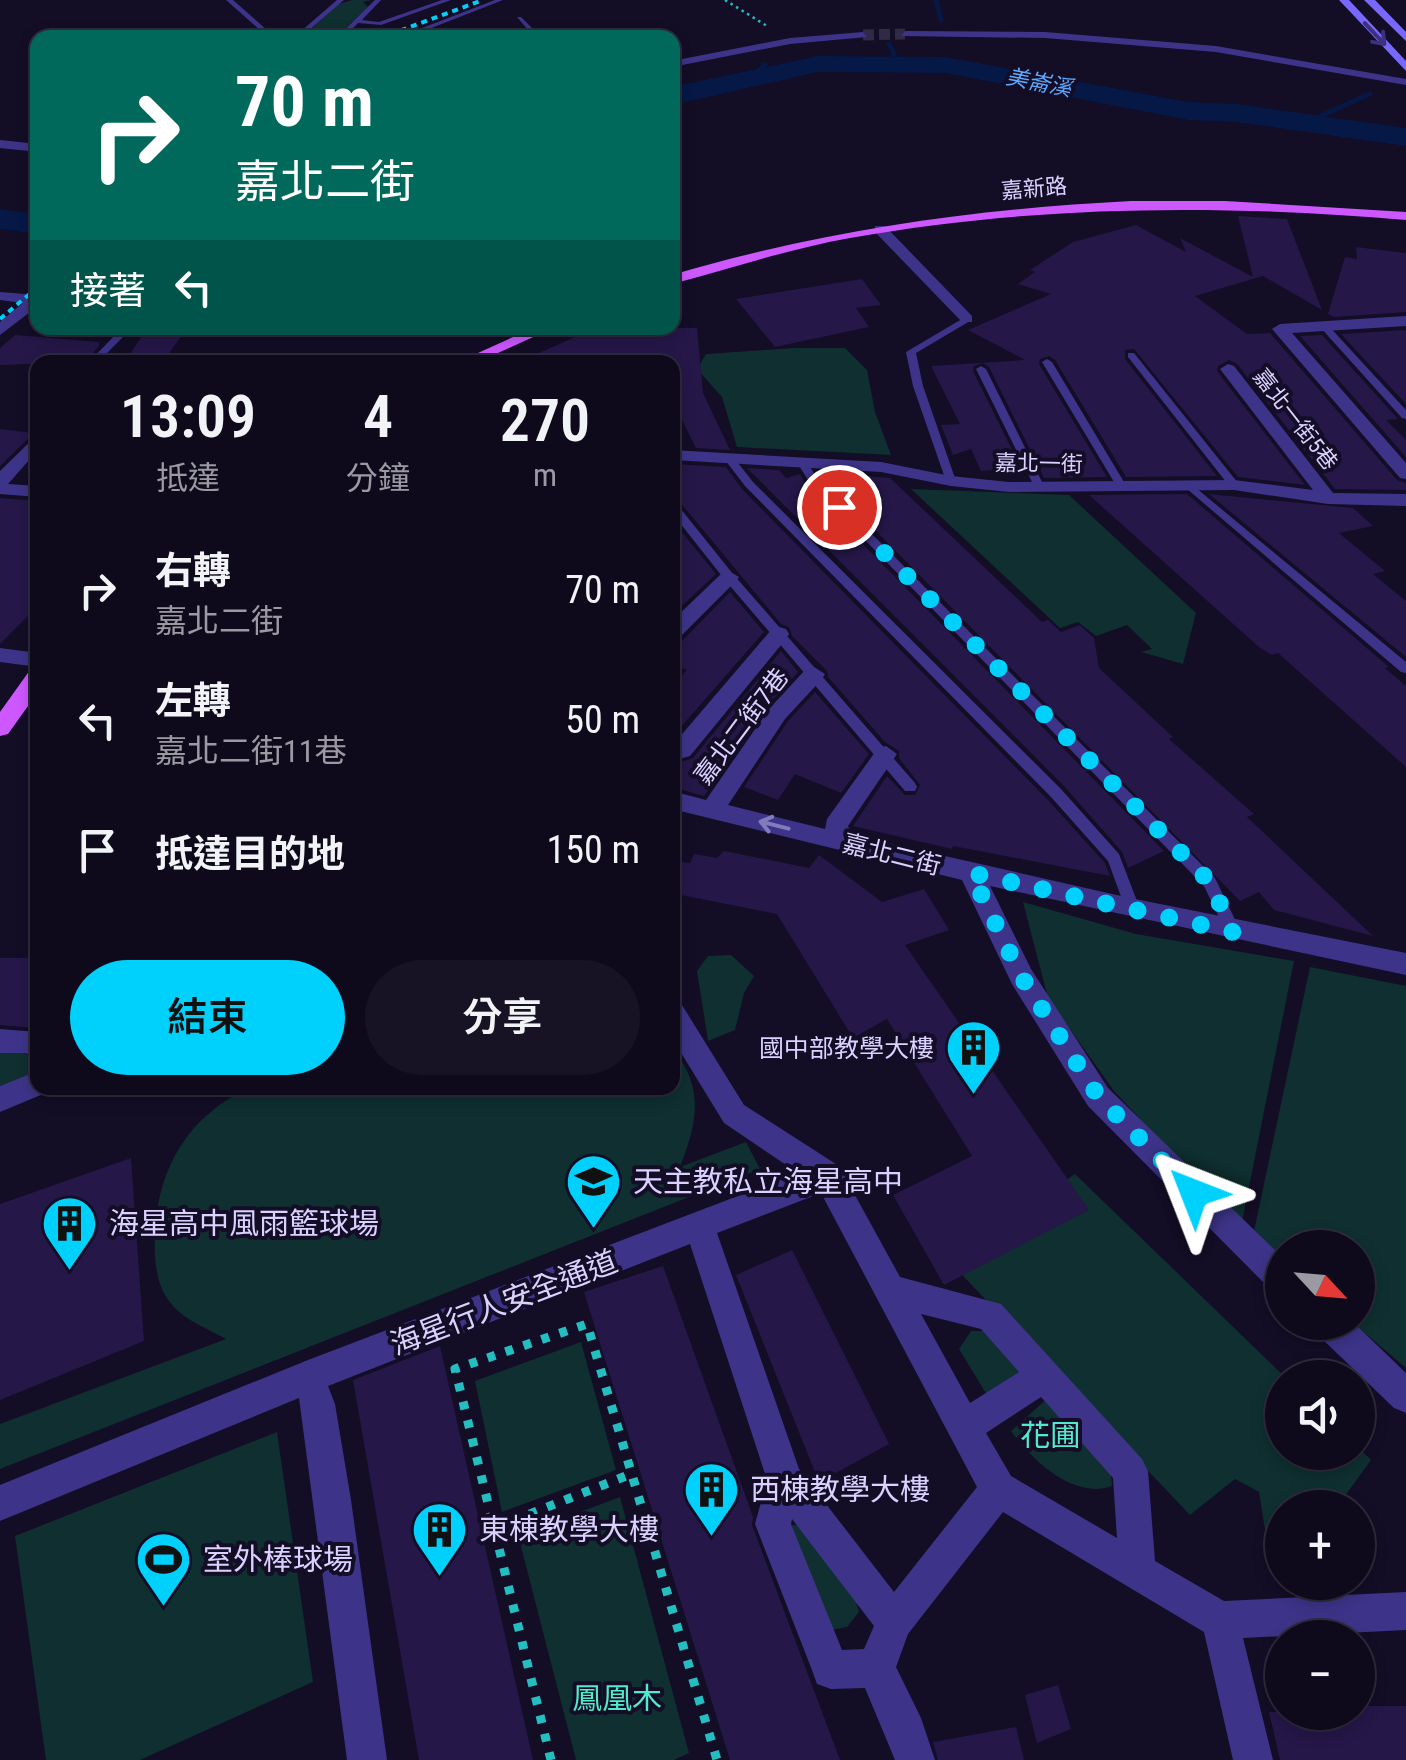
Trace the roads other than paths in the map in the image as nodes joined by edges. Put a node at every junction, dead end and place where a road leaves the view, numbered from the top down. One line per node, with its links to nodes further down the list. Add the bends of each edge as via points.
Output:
1 (228, 0): 12 (lane)
2 (341, 0): 7 (lane); 13 (lane)
3 (448, 0): 11 (lane, via 379,24)
4 (500, 0): 15 (lane)
5 (1344, 0): 21 (street, one-way to 21)
6 (1370, 0): 19 (street)
7 (351, 1)
8 (377, 1): 9 (lane); 11 (lane)
9 (364, 2)
10 (519, 18): 16 (lane)
11 (357, 21): 14 (lane)
12 (264, 30)
13 (305, 30)
14 (347, 30)
15 (420, 30)
16 (531, 30)
17 (905, 34): 22 (street, via 1044,35 1216,49)
18 (863, 36): 20 (street, via 790,41)
19 (1406, 38)
20 (680, 62)
21 (1406, 68)
22 (1406, 82)
23 (0, 144): 24 (street)
24 (30, 147)
25 (1406, 216): 26 (main road, 嘉新路, via 1136,206)
26 (880, 229): 27 (main road, 嘉新路, via 730,260); 31 (street)
27 (680, 277)
28 (4, 300): 29 (street)
29 (30, 300)
30 (30, 305): 34 (street)
31 (966, 319): 50 (lane, via 911,352)
32 (1406, 321): 33 (street)
33 (1322, 326): 43 (lane); 48 (street, via 1280,330)
34 (0, 330)
35 (120, 335): 37 (lane)
36 (529, 335): 38 (main road)
37 (100, 355)
38 (482, 355)
39 (1131, 355): 51 (lane)
40 (1046, 362): 53 (lane)
41 (981, 369): 54 (lane)
42 (1228, 369): 57 (street, 嘉北一街5巷)
43 (1406, 416)
44 (30, 447): 49 (street)
45 (680, 455): 46 (street, 嘉北一街)
46 (726, 456): 47 (street, 嘉北一街); 76 (lane, via 1056,792 1114,858)
47 (804, 464): 50 (street, 嘉北一街, via 881,466); 77 (lane, via 1210,882)
48 (1406, 474)
49 (0, 482)
50 (950, 482): 54 (street, 嘉北一街)
51 (1234, 485): 52 (street, 嘉北一街); 57 (street, 嘉北一街)
52 (1190, 486): 53 (street, 嘉北一街); 65 (lane)
53 (1122, 487): 54 (street, 嘉北一街)
54 (1040, 488)
55 (0, 490): 56 (street)
56 (30, 492)
57 (1328, 498): 58 (street, 嘉北一街)
58 (1406, 500)
59 (680, 515): 60 (lane)
60 (729, 578): 61 (street); 62 (lane)
61 (680, 625)
62 (780, 634): 66 (lane); 69 (street)
63 (0, 655): 64 (street)
64 (30, 659)
65 (1406, 668)
66 (814, 674): 70 (lane); 73 (street, 嘉北二街7巷)
67 (30, 685): 68 (main road)
68 (0, 728)
69 (680, 749)
70 (886, 754): 71 (lane); 74 (street, via 836,825)
71 (910, 786)
72 (680, 802): 73 (street, 嘉北二街)
73 (712, 810): 74 (street, 嘉北二街, one-way to 73)
74 (842, 842): 75 (street, 嘉北二街)
75 (971, 873): 76 (street, 嘉北二街); 86 (street, via 1021,976 1098,1096)
76 (1132, 909): 77 (street, 嘉北二街)
77 (1233, 932): 78 (street, 嘉北二街)
78 (1406, 964)
79 (680, 1027): 84 (street, via 734,1114)
80 (0, 1042): 81 (street)
81 (30, 1042)
82 (30, 1087): 83 (street)
83 (0, 1100)
84 (828, 1176): 85 (street, 海星行人安全通道); 87 (street)
85 (700, 1228): 90 (street, 海星行人安全通道); 93 (street)
86 (1265, 1262)
87 (890, 1290): 89 (street, via 990,1314); 92 (street)
88 (1347, 1340): 91 (street)
89 (1044, 1375): 92 (street); 96 (street, via 1130,1471)
90 (308, 1377): 95 (street, 海星行人安全通道); 102 (street, via 333,1500)
91 (1406, 1396)
92 (964, 1427): 94 (street)
93 (785, 1480): 99 (street); 100 (street, via 773,1524 831,1670)
94 (998, 1489): 96 (street); 99 (street)
95 (0, 1503)
96 (1137, 1571): 98 (street)
97 (1406, 1611): 98 (street)
98 (1220, 1620): 101 (street)
99 (894, 1622): 100 (street)
100 (876, 1668): 103 (street)
101 (1247, 1759)
102 (367, 1760)
103 (915, 1760)

